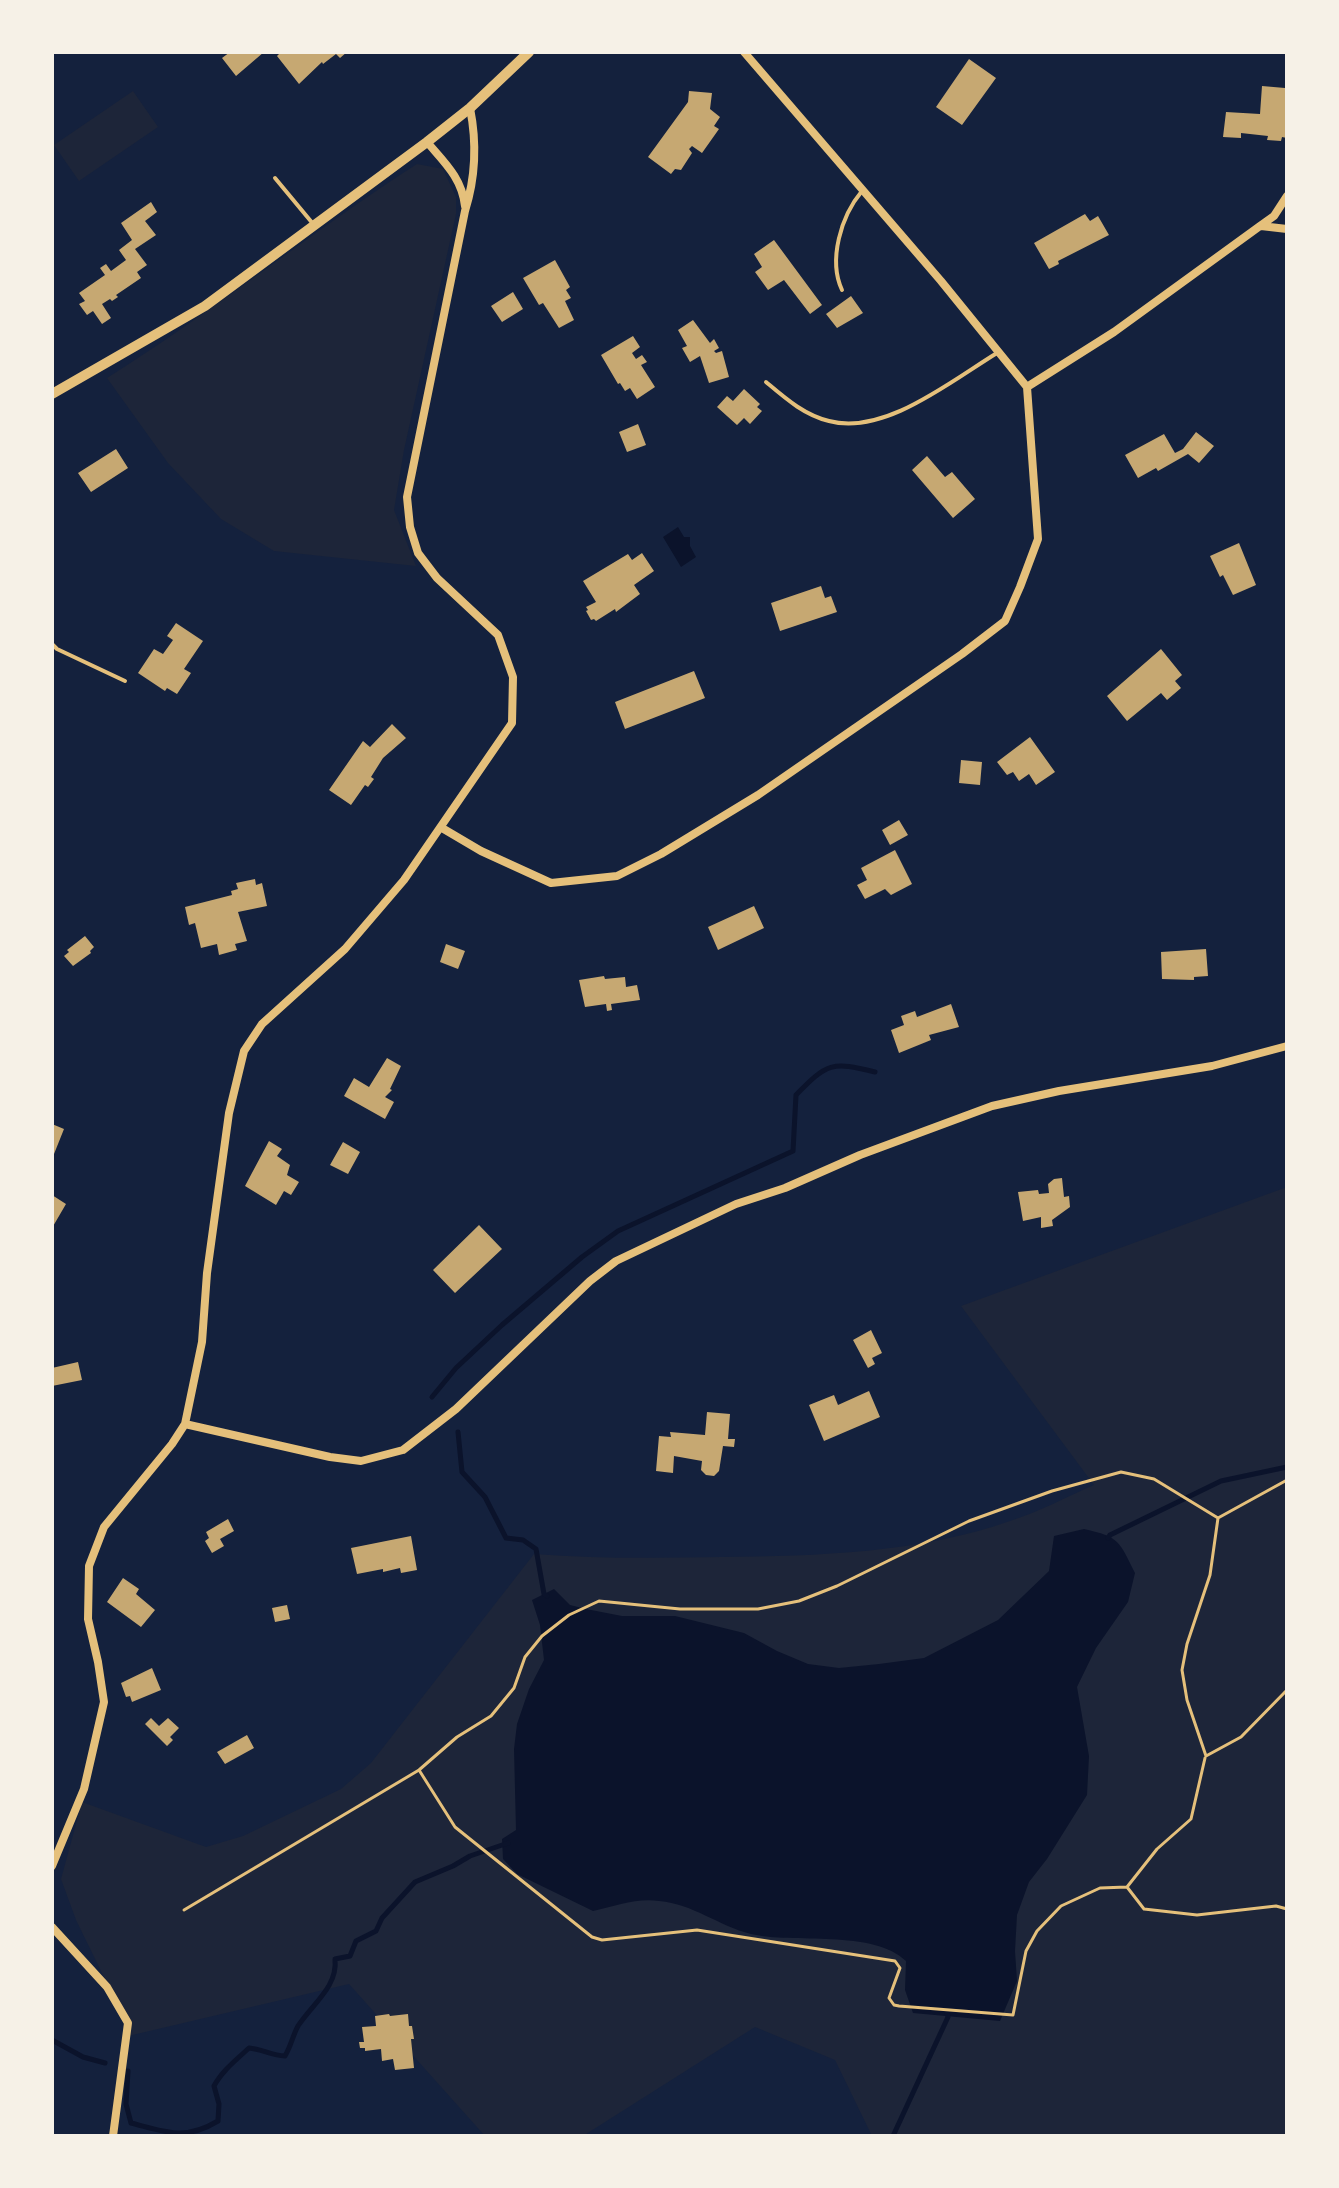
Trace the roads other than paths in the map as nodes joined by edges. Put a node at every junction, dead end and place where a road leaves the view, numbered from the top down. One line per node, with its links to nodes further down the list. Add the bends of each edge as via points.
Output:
1 (529, 52): 3 (street)
2 (744, 52): 6 (street)
3 (470, 108): 4 (street); 8 (street, via 476,157)
4 (427, 142): 8 (street, via 452,170); 9 (street)
5 (275, 178): 9 (lane)
6 (863, 189): 12 (lane, via 847,214 838,248 835,266); 13 (street)
7 (1287, 196): 10 (street)
8 (465, 211): 19 (street, via 407,497 418,553 498,635 513,677 512,723)
9 (314, 226): 16 (street, via 205,306)
10 (1260, 226): 11 (street); 15 (street, via 1114,332)
11 (1287, 229)
12 (842, 290)
13 (997, 353): 14 (lane, via 914,404 849,425 794,406); 15 (street)
14 (766, 382)
15 (1027, 387): 19 (street, via 1038,539 1005,621 962,654 758,795 617,876 551,883)
16 (52, 394)
17 (52, 644): 18 (lane)
18 (125, 681)
19 (442, 828): 21 (street, via 345,949 262,1024 244,1051 229,1113 202,1342)
20 (1287, 1046): 21 (street, via 1212,1066 992,1106 736,1204 616,1261 456,1409 403,1450 361,1461)
21 (185, 1424): 22 (street, via 104,1527 89,1566 88,1619 104,1702 84,1789)
22 (52, 1866)
23 (52, 1927): 24 (street, via 107,1987 128,2023)
24 (113, 2136)

